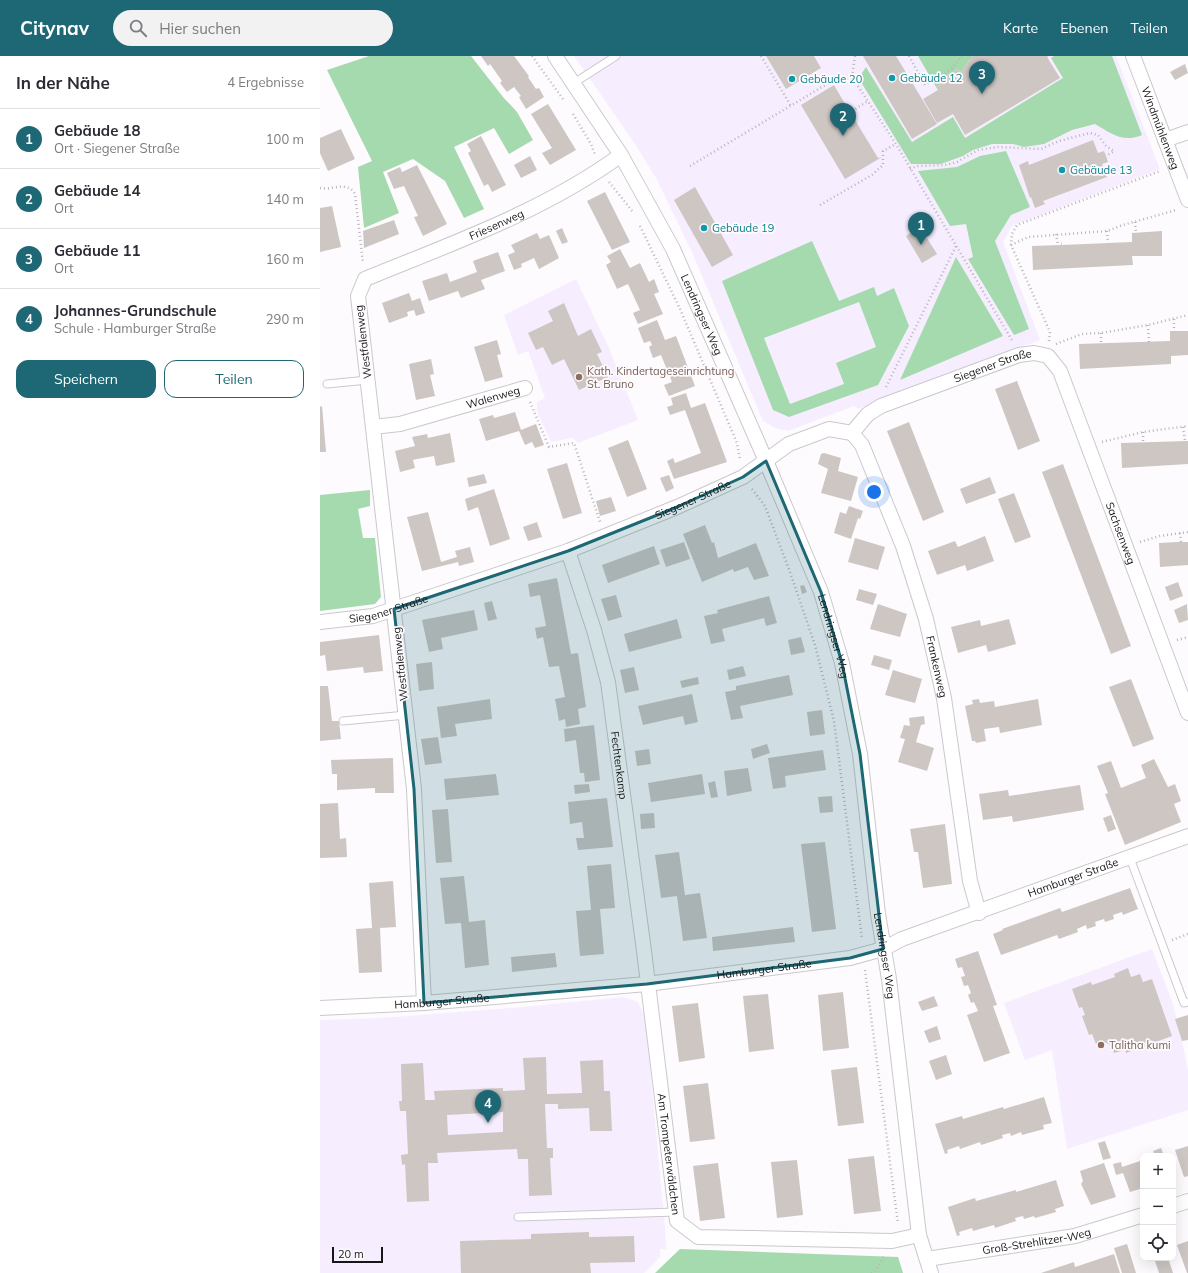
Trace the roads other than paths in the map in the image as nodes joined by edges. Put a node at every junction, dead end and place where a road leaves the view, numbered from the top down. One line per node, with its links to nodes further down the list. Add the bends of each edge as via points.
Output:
1 (555, 56): 4 (street, Lendringser Weg)
2 (616, 56): 4 (lane)
3 (1133, 56): 6 (street, Windmühlenweg)
4 (574, 83): 7 (street, Lendringser Weg)
5 (1188, 132): 6 (street)
6 (1166, 140): 8 (street, Windmühlenweg)
7 (621, 155): 9 (street, Friesenweg, via 600,171 514,218); 16 (street, Lendringser Weg, via 673,249)
8 (1184, 204)
9 (365, 279): 11 (street, Westfalenweg, via 358,296)
10 (1048, 356): 15 (street, Siegener Straße, via 1034,352 1019,355 881,406 868,414); 20 (street, Sachsenweg, via 1060,371)
11 (368, 380): 12 (lane); 14 (street, Westfalenweg)
12 (327, 384)
13 (525, 388): 14 (street, Walenweg, via 400,424)
14 (374, 427): 18 (street, Westfalenweg)
15 (852, 433): 16 (street, Siegener Straße, via 830,429 789,444); 25 (street, Frankenweg, via 862,445 903,546 926,619 944,698 970,881)
16 (766, 461): 17 (street, Siegener Straße, via 742,477 677,507); 26 (street, Lendringser Weg, via 821,592 842,663 860,754)
17 (568, 551): 18 (street, Siegener Straße); 27 (street, Fechtenkamp, via 608,682)
18 (394, 609): 19 (street, Siegener Straße, via 373,616); 21 (street, Westfalenweg)
19 (320, 622)
20 (1188, 713)
21 (406, 716): 22 (lane); 29 (street, Westfalenweg, via 414,789)
22 (343, 721)
23 (1188, 836): 24 (street, Hamburger Straße)
24 (1130, 858): 25 (street, Hamburger Straße); 28 (lane, via 1184,1003)
25 (979, 913): 26 (street, Hamburger Straße, via 902,939)
26 (883, 949): 27 (street, Hamburger Straße, via 863,955); 36 (street, Lendringser Weg, via 889,979)
27 (647, 984): 29 (street, Hamburger Straße); 33 (street, Am Trompeterwäldchen)
28 (1188, 1002)
29 (424, 1003): 30 (street, Hamburger Straße)
30 (320, 1008)
31 (1188, 1201): 32 (street)
32 (1176, 1205)
33 (676, 1212): 35 (lane); 36 (street, Am Trompeterwäldchen, via 677,1221 698,1237 892,1241)
34 (1140, 1216): 37 (street, Groß-Strehlitzer-Weg, via 1075,1236)
35 (518, 1217)
36 (919, 1235): 37 (street, Lendringser Weg)
37 (927, 1259): 38 (street, Lendringser Weg)
38 (931, 1273)

